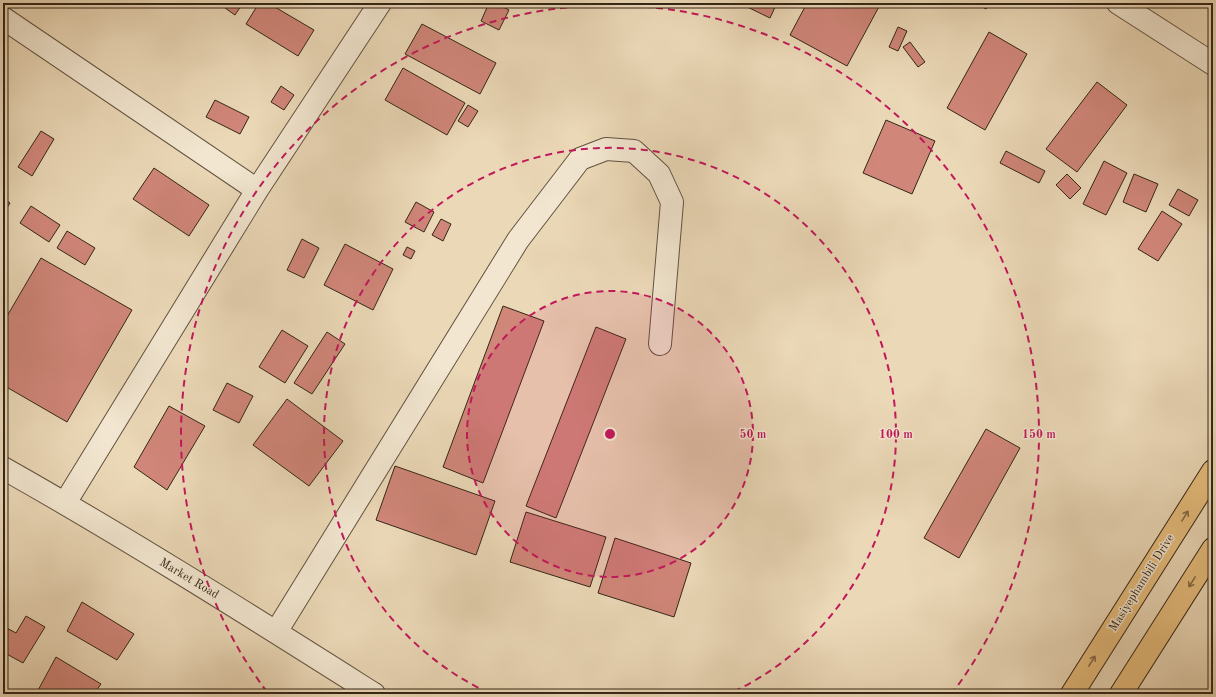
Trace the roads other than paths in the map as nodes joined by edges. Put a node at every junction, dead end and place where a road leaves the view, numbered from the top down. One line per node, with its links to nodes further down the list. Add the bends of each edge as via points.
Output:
1 (380, 3): 5 (street)
2 (1118, 3): 4 (street)
3 (3, 18): 5 (street)
4 (1213, 64)
5 (258, 190): 9 (street)
6 (660, 344): 11 (street, via 672,202 659,174 634,150 606,149 580,159 518,240)
7 (3, 468): 9 (street, Market Road)
8 (1213, 471): 13 (main road, Masiyephambili Drive, one-way to 8)
9 (65, 503): 11 (street, Market Road)
10 (1213, 550): 14 (main road, one-way to 14)
11 (276, 632): 12 (street, Market Road)
12 (374, 694)
13 (1072, 694)
14 (1121, 694)

